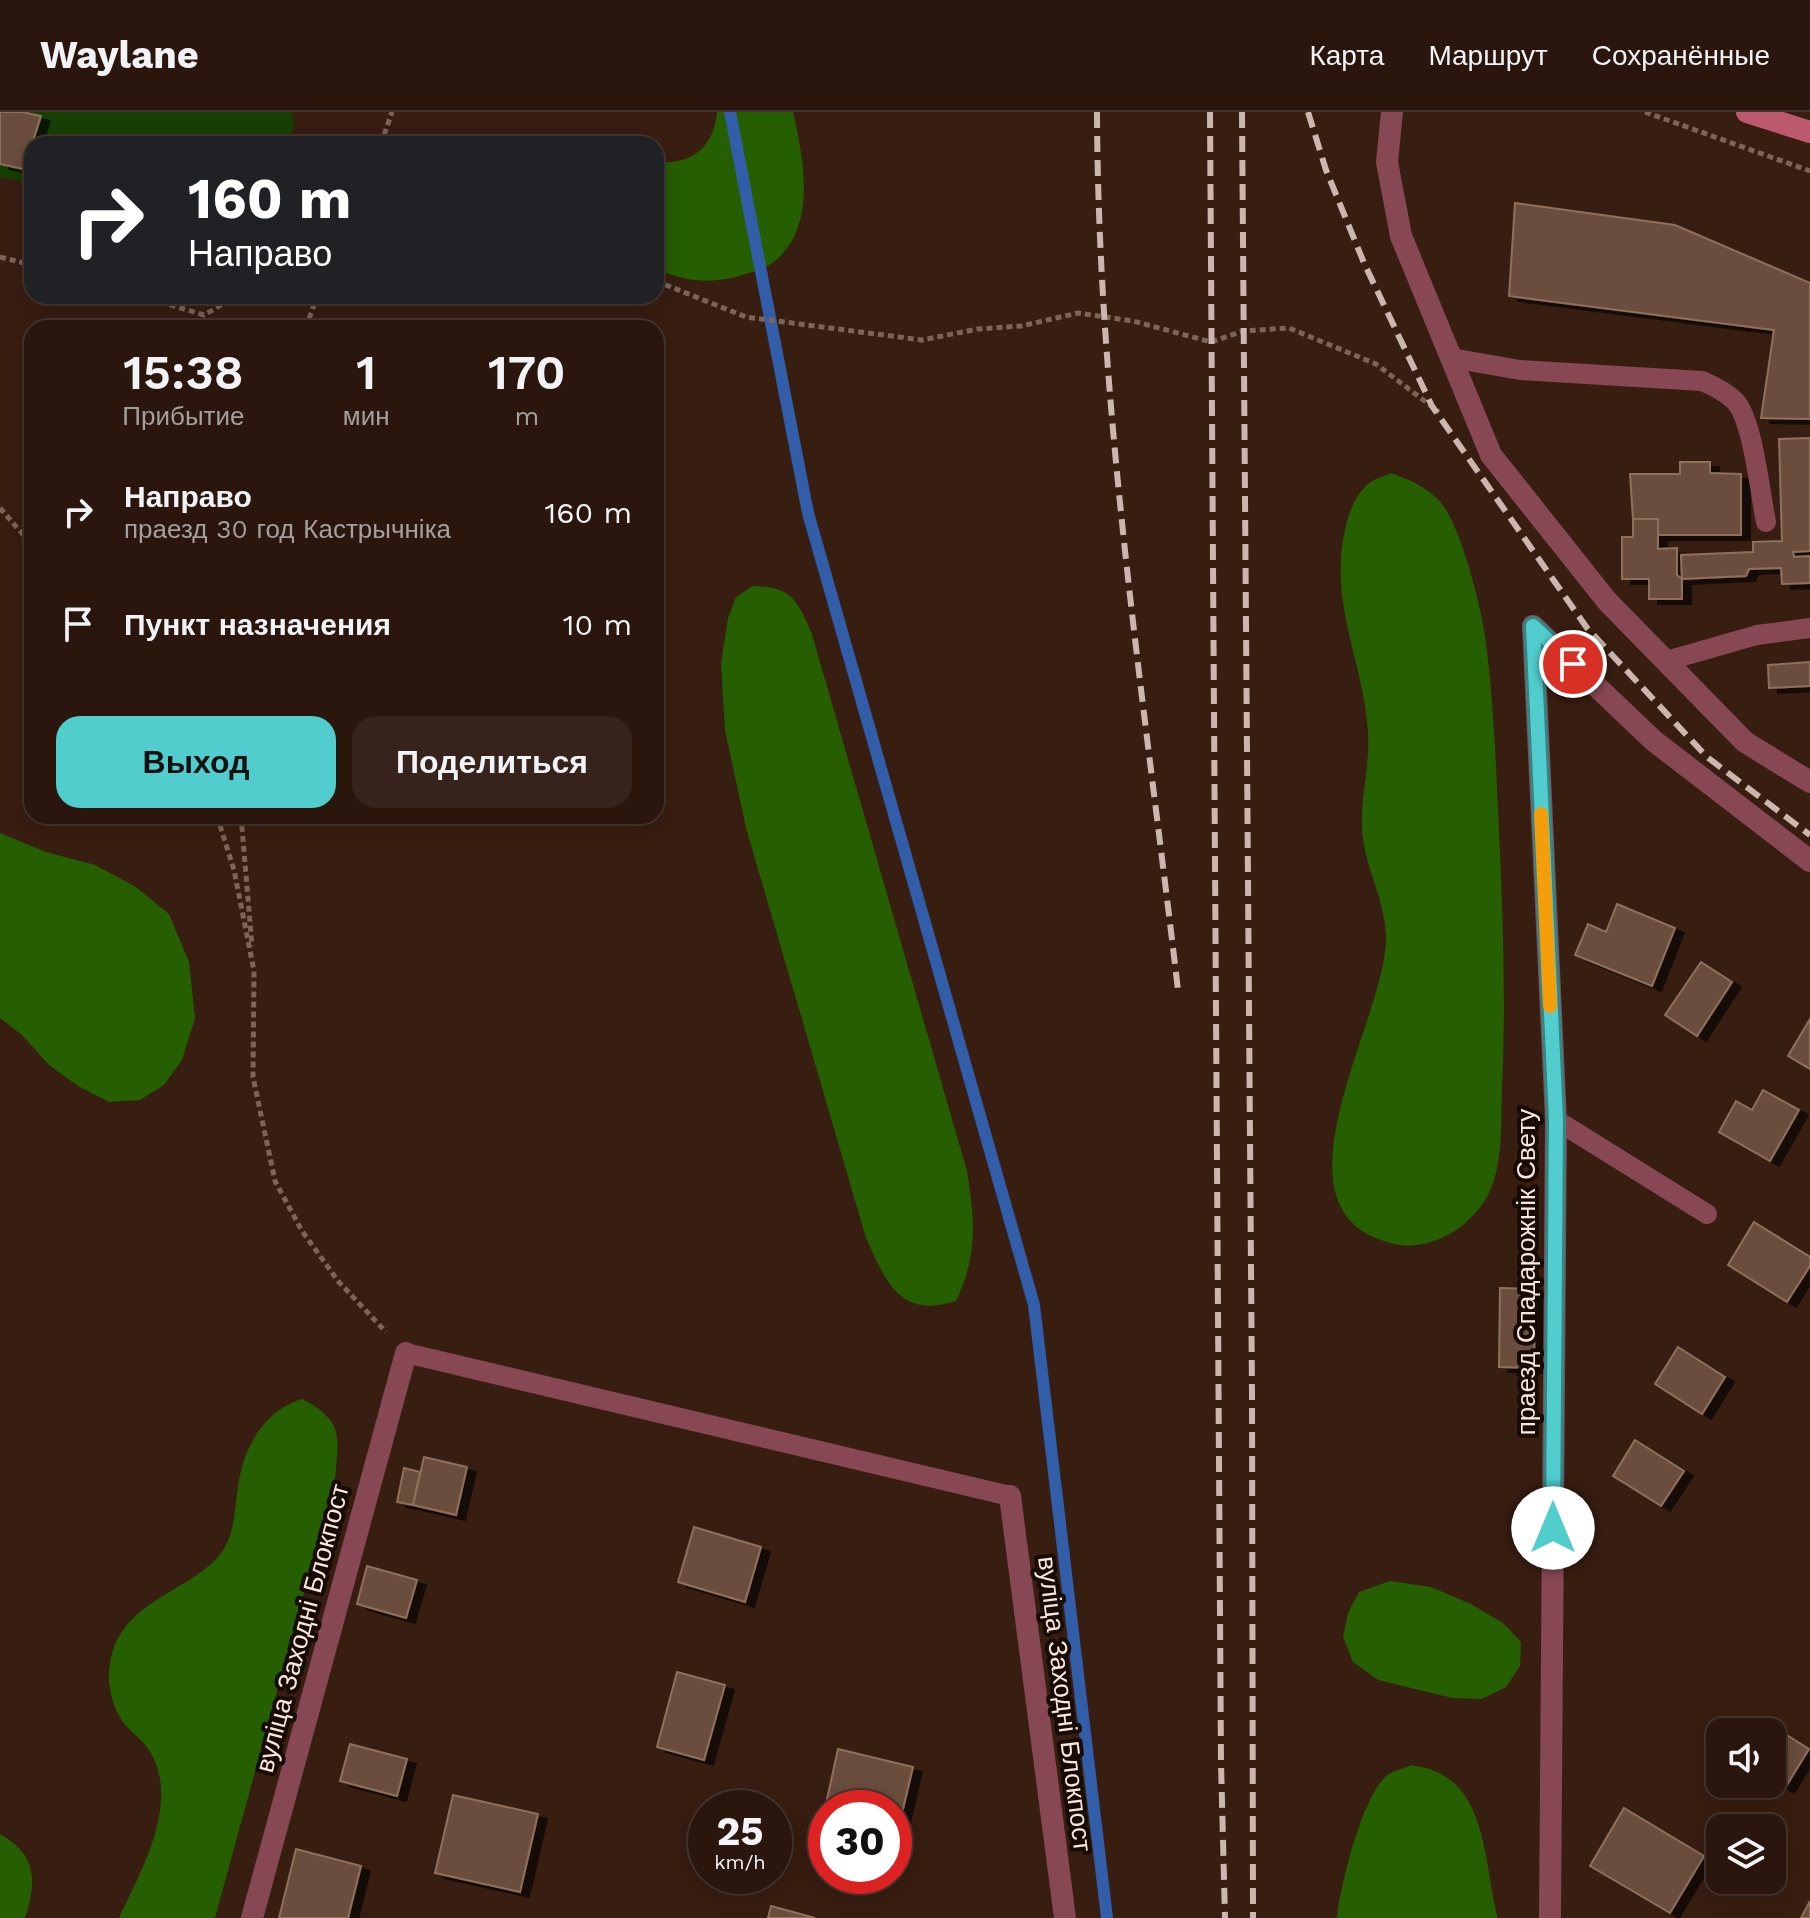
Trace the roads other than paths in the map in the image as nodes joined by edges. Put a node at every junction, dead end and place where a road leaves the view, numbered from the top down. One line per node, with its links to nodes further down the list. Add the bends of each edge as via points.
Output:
1 (1392, 112): 4 (street, via 1387,162 1401,236)
2 (1747, 112): 3 (main road)
3 (1810, 132)
4 (1451, 358): 5 (lane, via 1520,370 1702,381 1718,388 1746,416); 7 (street, via 1491,455 1607,601)
5 (1766, 522)
6 (1810, 628): 7 (lane, via 1757,635)
7 (1666, 661): 8 (street, via 1745,742)
8 (1810, 782)
9 (1810, 861): 10 (street, праезд Спадарожнік Свету, via 1654,741 1533,626)
10 (1556, 1120): 11 (lane); 16 (street, праезд Спадарожнік Свету)
11 (1707, 1214)
12 (406, 1353): 13 (lane); 14 (street, вуліца Заходні Блокпост)
13 (1010, 1496): 15 (street, вуліца Заходні Блокпост)
14 (252, 1918)
15 (1065, 1918)
16 (1550, 1918)

